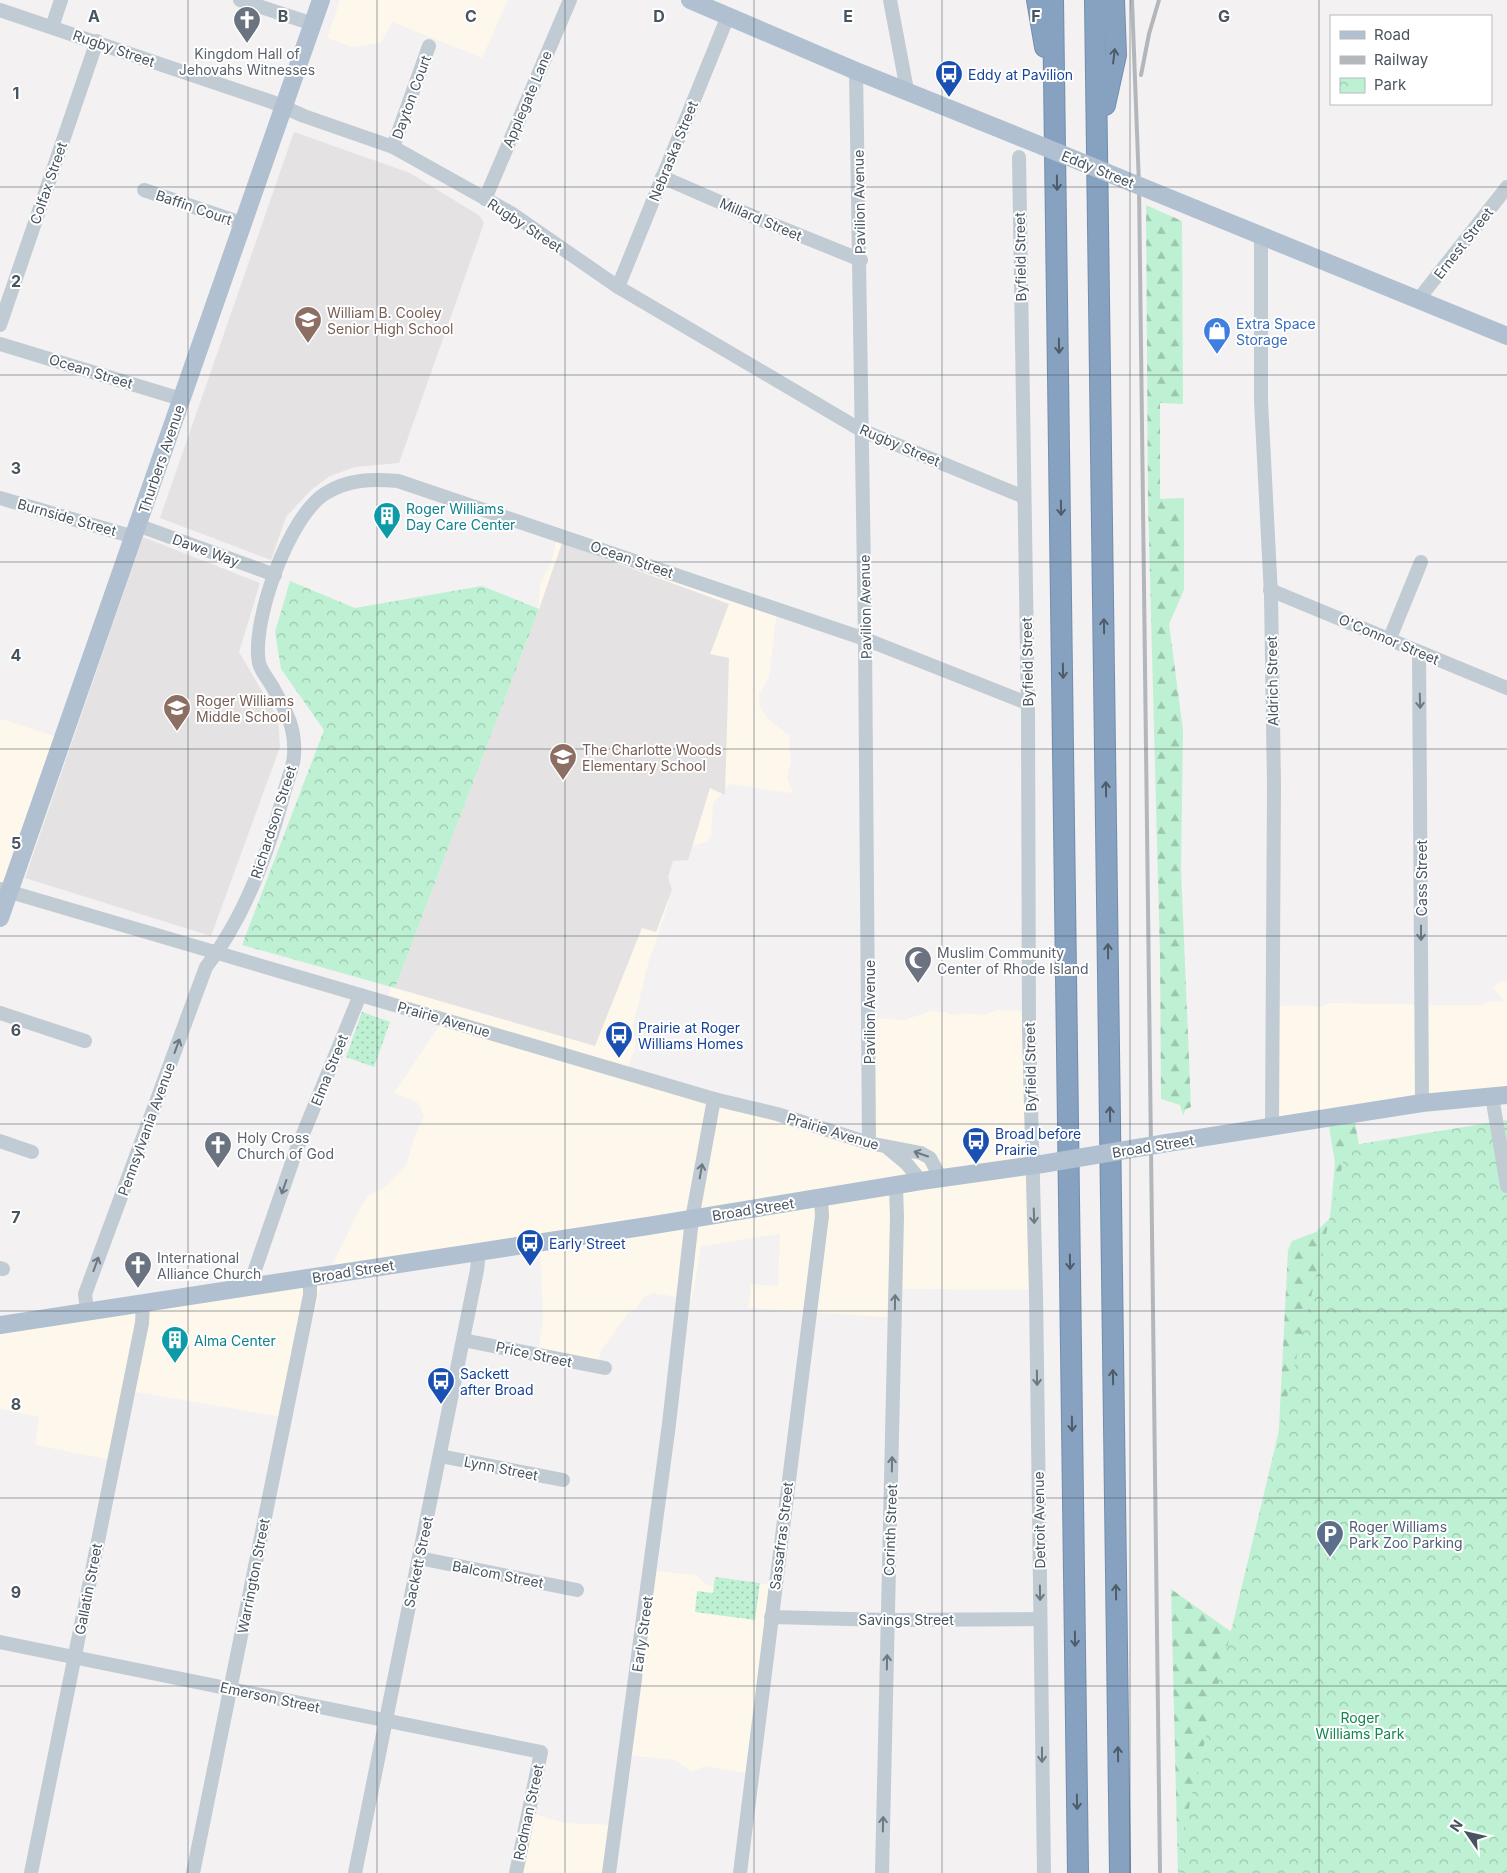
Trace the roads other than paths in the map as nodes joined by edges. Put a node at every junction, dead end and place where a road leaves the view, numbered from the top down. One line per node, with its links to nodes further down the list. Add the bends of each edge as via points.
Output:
1 (61, 0): 14 (street)
2 (240, 0): 13 (street)
3 (321, 0): 13 (main road, Thurbers Avenue)
4 (570, 0): 27 (street, Applegate Lane)
5 (690, 0): 12 (main road, Eddy Street)
6 (890, 0): 18 (street)
7 (1037, 0): 20 (highway)
8 (1053, 0): 20 (highway)
9 (1095, 0): 21 (highway)
10 (1114, 0): 21 (highway, one-way to 10, via 1116,55)
11 (0, 10): 14 (street, Rugby Street)
12 (728, 16): 17 (main road, Eddy Street); 24 (street, Nebraska Street)
13 (313, 24): 19 (main road, Thurbers Avenue)
14 (52, 27): 15 (street, Rugby Street)
15 (97, 41): 19 (street, Rugby Street); 33 (street, Colfax Street)
16 (430, 46): 22 (street, Dayton Court)
17 (856, 71): 18 (main road, Eddy Street); 30 (street, Pavilion Avenue)
18 (907, 90): 29 (main road, Eddy Street, bridge)
19 (284, 107): 22 (street, Rugby Street); 28 (main road, Thurbers Avenue)
20 (1056, 117): 98 (highway, one-way to 98)
21 (1098, 138): 99 (highway, one-way to 21)
22 (393, 147): 27 (street, Rugby Street)
23 (1019, 156): 38 (street, Byfield Street)
24 (662, 177): 30 (street, Millard Street); 31 (street, Nebraska Street)
25 (1507, 187): 32 (street, Ernest Street)
26 (144, 190): 28 (street, Baffin Court)
27 (485, 199): 31 (street, Rugby Street, via 511,213)
28 (244, 224): 36 (main road, Thurbers Avenue)
29 (1260, 235): 32 (main road, Eddy Street); 43 (street, Aldrich Street, via 1261,401)
30 (860, 260): 37 (street, Pavilion Avenue)
31 (618, 287): 37 (street, Rugby Street)
32 (1418, 300): 34 (main road, Eddy Street)
33 (0, 325)
34 (1507, 336)
35 (0, 344): 36 (street, Ocean Street)
36 (181, 399): 40 (main road, Thurbers Avenue)
37 (861, 430): 38 (street, Rugby Street); 45 (street, Pavilion Avenue)
38 (1024, 497): 48 (street, Byfield Street)
39 (0, 498): 40 (street, Burnside Street)
40 (136, 531): 42 (street, Dawe Way); 49 (main road, Thurbers Avenue)
41 (1421, 562): 44 (street)
42 (274, 575): 45 (street, Ocean Street, via 306,510 324,494 369,478 398,480); 51 (street, Richardson Street, via 257,642 260,665 293,727 294,758 279,813 248,899)
43 (1270, 590): 44 (street, O'Connor Street); 58 (street, Aldrich Street, via 1274,785)
44 (1390, 638): 46 (street, O'Connor Street)
45 (865, 639): 48 (street, Ocean Street); 60 (street, Pavilion Avenue)
46 (1419, 652): 47 (street, O'Connor Street); 57 (street, Cass Street, one-way to 57)
47 (1507, 688)
48 (1027, 703): 63 (street, Byfield Street)
49 (5, 891): 50 (main road, Thurbers Avenue); 51 (street, Prairie Avenue)
50 (0, 918)
51 (218, 951): 52 (street, Prairie Avenue); 74 (street, Pennsylvania Avenue, one-way to 51, via 85,1294 206,967)
52 (360, 995): 56 (street, Prairie Avenue); 72 (street, Elma Street, one-way to 72, via 296,1151)
53 (0, 1013): 54 (street)
54 (85, 1041)
55 (1500, 1095): 57 (main road, Broad Street); 66 (street)
56 (714, 1099): 60 (street, Prairie Avenue, via 777,1114); 69 (street, Early Street, one-way to 56)
57 (1422, 1103): 58 (main road, Broad Street)
58 (1272, 1127): 63 (main road, Broad Street, bridge)
59 (0, 1141): 62 (street)
60 (869, 1143): 61 (street, Prairie Avenue)
61 (888, 1148): 64 (street, Prairie Avenue, one-way to 61, via 930,1158 921,1153); 65 (street, Prairie Avenue)
62 (32, 1152)
63 (1037, 1166): 64 (main road, Broad Street); 83 (street, Detroit Avenue, one-way to 83)
64 (941, 1179): 65 (main road, Broad Street)
65 (921, 1181): 67 (main road, Broad Street)
66 (1507, 1186)
67 (896, 1187): 68 (main road, Broad Street); 84 (street, Corinth Street, one-way to 67)
68 (821, 1199): 69 (main road, Broad Street); 82 (street, Sassafras Street, via 821,1224)
69 (692, 1219): 70 (main road, Broad Street); 94 (street, Early Street, via 668,1434)
70 (479, 1251): 71 (main road, Broad Street); 76 (street, Sackett Street)
71 (310, 1278): 72 (main road, Broad Street); 87 (street, Warrington Street, via 310,1296)
72 (249, 1287): 73 (main road, Broad Street)
73 (142, 1305): 74 (main road, Broad Street); 86 (street, Gallatin Street, via 142,1323)
74 (87, 1311): 75 (main road, Broad Street)
75 (0, 1325)
76 (463, 1340): 77 (street, Price Street); 78 (street, Sackett Street)
77 (606, 1368)
78 (440, 1456): 79 (street, Lynn Street); 80 (street, Sackett Street)
79 (563, 1480)
80 (419, 1558): 81 (street, Balcom Street); 88 (street, Sackett Street)
81 (577, 1590)
82 (771, 1617): 84 (street, Savings Street); 95 (street, Sassafras Street)
83 (1040, 1619): 84 (street, Savings Street); 97 (street, Detroit Avenue, one-way to 97)
84 (888, 1620): 96 (street, Corinth Street, one-way to 84)
85 (0, 1642): 86 (street, Emerson Street)
86 (75, 1657): 87 (street, Emerson Street); 90 (street, Gallatin Street)
87 (231, 1688): 88 (street, Emerson Street); 91 (street, Warrington Street)
88 (386, 1720): 89 (street, Emerson Street); 92 (street, Sackett Street)
89 (541, 1752): 93 (street, Rodman Street)
90 (31, 1873)
91 (193, 1873)
92 (355, 1873)
93 (516, 1873)
94 (609, 1873)
95 (740, 1873)
96 (882, 1873)
97 (1044, 1873)
98 (1078, 1873)
99 (1120, 1873)

